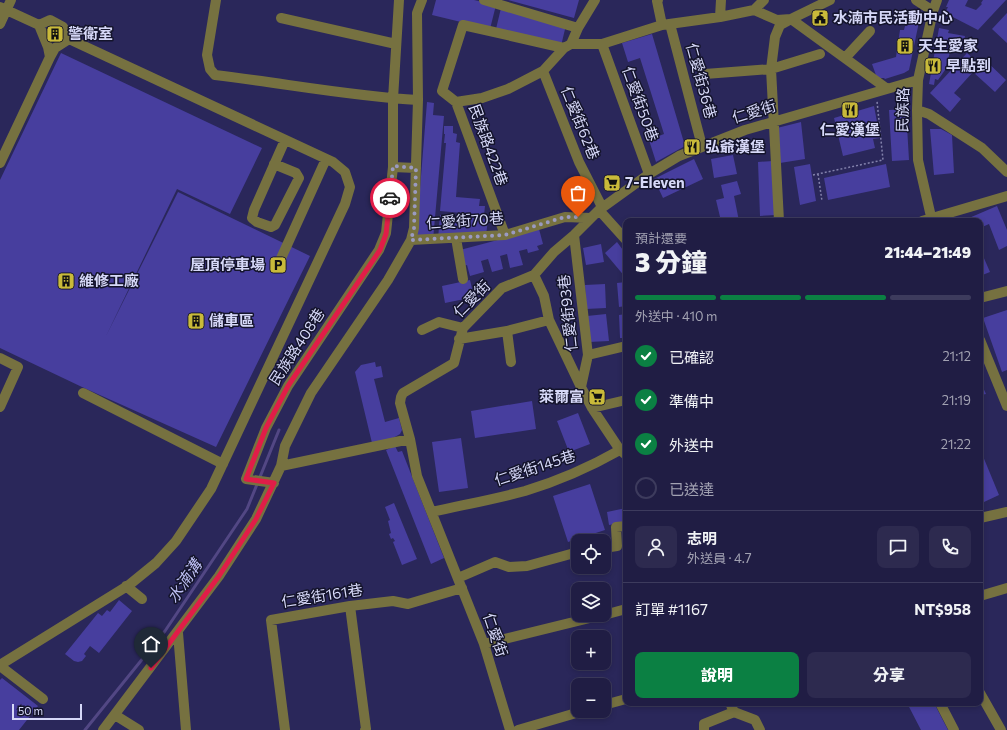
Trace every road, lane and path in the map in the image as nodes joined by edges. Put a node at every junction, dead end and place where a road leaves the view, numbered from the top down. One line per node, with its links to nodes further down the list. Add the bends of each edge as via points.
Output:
1 (11, 0): 13 (street)
2 (216, 0): 36 (street, via 207,55 210,69 215,74)
3 (400, 0): 25 (street, 民族路408巷)
4 (422, 0): 37 (street, via 417,13)
5 (484, 0): 22 (street)
6 (595, 0): 22 (street, 民族路422巷)
7 (658, 0): 20 (street, 仁愛街36巷)
8 (721, 0): 16 (street)
9 (764, 0): 14 (street)
10 (830, 0): 18 (street)
11 (916, 0): 15 (street)
12 (937, 0): 15 (street, 民族路)
13 (3, 9): 19 (street); 21 (street)
14 (754, 10): 16 (street); 18 (street, via 777,20)
15 (933, 11): 34 (street, 民族路)
16 (720, 17): 20 (street)
17 (281, 18): 25 (street)
18 (791, 19): 30 (street); 31 (street, via 780,25 775,36)
19 (0, 24)
20 (666, 24): 26 (street); 42 (street, 仁愛街36巷)
21 (38, 25): 24 (street, via 50,20 63,27); 29 (street)
22 (578, 28): 27 (street, 民族路422巷)
23 (870, 31): 30 (street)
24 (69, 39): 29 (street, via 55,48); 41 (street)
25 (396, 44): 36 (street, 民族路408巷)
26 (602, 44): 27 (street); 49 (street, 仁愛街50巷)
27 (568, 46): 32 (street, 民族路422巷); 38 (street, via 463,25 442,91)
28 (820, 54): 31 (street)
29 (50, 57): 44 (street)
30 (845, 58): 35 (street)
31 (772, 69): 33 (street); 40 (street)
32 (543, 70): 38 (street, 民族路422巷, via 508,89 482,98); 54 (street, 仁愛街62巷, via 578,162)
33 (706, 74)
34 (918, 80): 35 (street, 仁愛街); 39 (street, 民族路)
35 (881, 90): 40 (street, 仁愛街); 50 (path, via 883,160)
36 (393, 98): 37 (street); 46 (street, 民族路408巷)
37 (418, 100): 47 (street)
38 (456, 102): 59 (street, 民族路422巷)
39 (917, 110): 48 (street, via 929,114 982,148); 57 (street, 民族路, via 918,160)
40 (774, 122): 42 (street, 仁愛街); 56 (street)
41 (285, 140): 43 (street); 45 (street)
42 (702, 146): 49 (street, 仁愛街)
43 (326, 159): 64 (street); 87 (street, via 345,172 350,187 346,204)
44 (0, 163)
45 (274, 164): 45 (street, via 252,218 271,227 276,225 299,178 296,174)
46 (393, 166): 47 (street); 89 (street, 民族路408巷, via 386,234 380,250 288,386 266,428 246,479)
47 (416, 168): 63 (street, via 414,228)
48 (1007, 172)
49 (649, 174): 54 (street, 仁愛街)
50 (818, 174): 51 (path); 53 (path)
51 (813, 175)
52 (1007, 196): 58 (street)
53 (822, 201)
54 (600, 208): 55 (street, 仁愛街); 61 (street, 仁愛街62巷)
55 (591, 218): 59 (street, 仁愛街70巷, via 565,217); 60 (street, 仁愛街)
56 (779, 218)
57 (928, 218)
58 (935, 218)
59 (505, 235): 62 (street, 仁愛街70巷)
60 (574, 235): 65 (street, 仁愛街, via 554,252); 76 (street, 仁愛街93巷)
61 (623, 236)
62 (456, 238): 63 (street, 仁愛街70巷); 66 (street)
63 (411, 240): 88 (street, via 388,280 311,393 285,446)
64 (278, 265)
65 (534, 275): 69 (street, via 544,296); 70 (street, 仁愛街, via 502,288)
66 (463, 279)
67 (1007, 291): 68 (street)
68 (983, 297)
69 (549, 320): 72 (street); 79 (street)
70 (463, 328): 71 (street, via 439,322); 73 (street, 仁愛街)
71 (422, 330)
72 (507, 331): 73 (street); 78 (street)
73 (459, 339): 85 (street, 仁愛街, via 454,363 403,393 401,397 400,403)
74 (623, 347): 76 (street)
75 (983, 347): 82 (street)
76 (588, 355): 79 (street, 仁愛街93巷)
77 (0, 358): 83 (street, via 18,368)
78 (511, 362)
79 (582, 387): 84 (street)
80 (83, 393): 87 (street)
81 (623, 401): 84 (street)
82 (1007, 406)
83 (0, 407)
84 (592, 408): 86 (street)
85 (410, 438): 88 (street); 90 (street, 仁愛街, via 417,476)
86 (623, 452): 90 (street, 仁愛街145巷, via 525,491)
87 (223, 464): 97 (street, via 211,489 176,542 156,563)
88 (281, 466): 89 (street)
89 (274, 483): 106 (street, via 256,519)
90 (432, 512): 96 (street, 仁愛街)
91 (1007, 512): 92 (street)
92 (983, 517)
93 (623, 526): 94 (street, via 616,527 617,546)
94 (611, 547)
95 (571, 554): 96 (street, via 527,566 509,567 495,562)
96 (458, 578): 98 (street, 仁愛街)
97 (126, 586): 101 (street); 108 (street)
98 (462, 588): 102 (street, 仁愛街161巷, via 408,604 393,601); 107 (street, 仁愛街)
99 (1007, 588): 100 (street)
100 (983, 595)
101 (142, 599)
102 (350, 606): 120 (street, 仁愛街161巷, via 271,620); 121 (street)
103 (623, 610): 104 (street)
104 (611, 613)
105 (574, 622): 107 (street)
106 (178, 633): 115 (street); 119 (street)
107 (484, 644): 122 (street, 仁愛街)
108 (0, 666): 109 (street)
109 (43, 699)
110 (983, 699): 127 (street)
111 (623, 700): 112 (street)
112 (611, 703)
113 (942, 706): 126 (street)
114 (732, 708): 124 (street, via 704,724); 125 (street, via 755,720)
115 (115, 715): 117 (street); 118 (street)
116 (571, 715): 123 (street)
117 (103, 730)
118 (138, 730)
119 (186, 730)
120 (285, 730)
121 (365, 730)
122 (510, 730)
123 (518, 730)
124 (704, 730)
125 (760, 730)
126 (954, 730)
127 (1000, 730)

